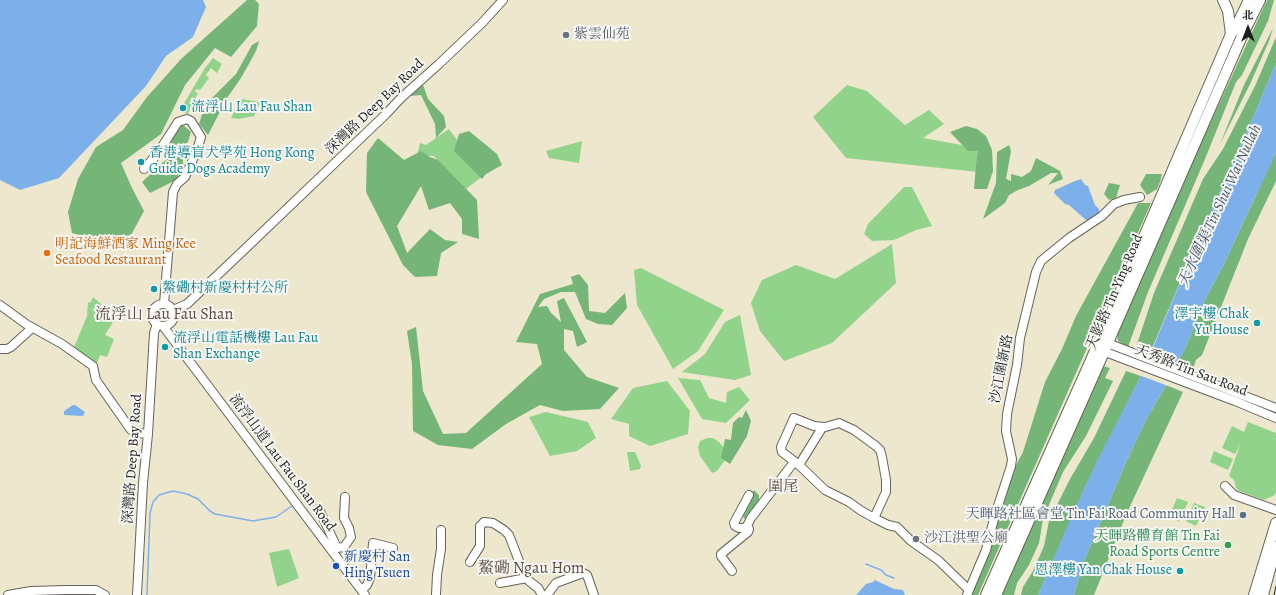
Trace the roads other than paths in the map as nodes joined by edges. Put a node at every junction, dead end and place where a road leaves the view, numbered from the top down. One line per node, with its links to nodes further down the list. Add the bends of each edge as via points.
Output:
1 (503, 0): 10 (street, 深灣路 Deep Bay Road, via 455,49 400,98 187,304)
2 (1223, 0): 5 (main road, via 1228,12)
3 (1249, 0): 5 (main road, 天影路 Tin Ying Road)
4 (1260, 0): 15 (main road, 天影路 Tin Ying Road)
5 (1231, 34): 15 (main road, 天影路 Tin Ying Road)
6 (144, 169): 8 (street, via 178,122 187,119 191,121 201,137 185,177 173,192)
7 (1140, 197): 39 (street, 沙江圍新路, via 1114,204 1102,216 1047,256 1036,272 1020,338 1007,414 1006,431 1011,466 986,550)
8 (164, 304): 10 (street); 12 (street, via 152,311 152,318)
9 (0, 305): 13 (street)
10 (173, 310): 11 (street)
11 (173, 321): 12 (street, via 167,326); 14 (street, 流浮山道 Lau Fau Shan Road)
12 (160, 325): 14 (street, 流浮山道 Lau Fau Shan Road); 21 (street, 深灣路 Deep Bay Road, via 154,333)
13 (32, 328): 16 (street, via 10,348); 21 (street, via 62,344 93,366 96,380 131,430)
14 (177, 346): 34 (street, 流浮山道 Lau Fau Shan Road)
15 (1102, 346): 17 (street, 天秀路 Tin Sau Road); 48 (main road, 天影路 Tin Ying Road); 49 (main road, 天影路 Tin Ying Road)
16 (0, 349)
17 (1197, 382): 18 (street, 天秀路 Tin Sau Road); 19 (street, 天秀路 Tin Sau Road)
18 (1276, 408)
19 (1276, 418)
20 (824, 427): 22 (street); 22 (street, via 794,418 781,447 784,454); 28 (street, via 844,424 880,450 886,486)
21 (148, 434): 43 (street, 深灣路 Deep Bay Road)
22 (796, 464): 28 (street, via 825,490); 30 (street)
23 (1225, 486): 27 (street, via 1237,496)
24 (749, 495): 30 (street, via 734,523 739,528)
25 (345, 497): 34 (street, via 344,518 351,537 344,547)
26 (319, 509): 34 (street)
27 (1276, 510)
28 (874, 518): 39 (street, via 897,527 911,541 938,560)
29 (1276, 523): 50 (main road)
30 (747, 526): 36 (street, via 748,532 720,555)
31 (441, 530): 44 (street)
32 (1276, 547): 51 (main road)
33 (393, 548): 40 (street, via 370,542 370,578)
34 (334, 550): 40 (street, 流浮山道 Lau Fau Shan Road)
35 (470, 562): 37 (street, via 480,546 480,526 484,522 490,522 509,535)
36 (732, 571)
37 (527, 578): 38 (street); 45 (street)
38 (500, 583)
39 (968, 592)
40 (364, 593)
41 (8, 595): 42 (street, via 31,591 96,590)
42 (105, 595)
43 (137, 595)
44 (436, 595)
45 (542, 595)
46 (547, 595): 47 (street, via 556,583 583,573 587,575)
47 (594, 595)
48 (986, 595)
49 (996, 595)
50 (1254, 595)
51 (1262, 595)

